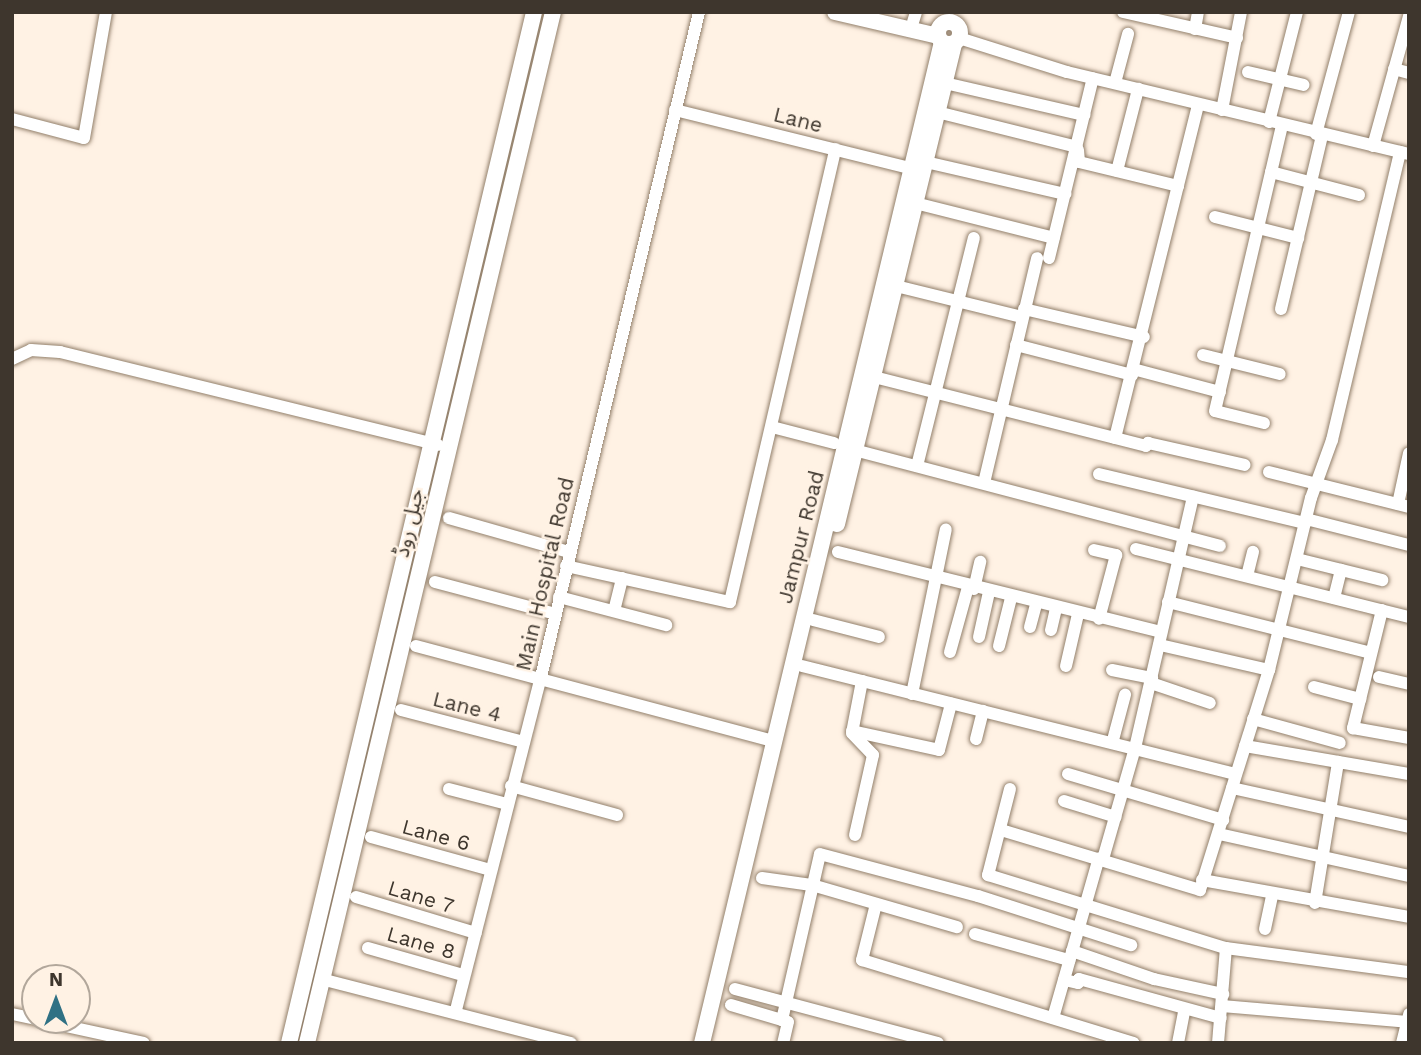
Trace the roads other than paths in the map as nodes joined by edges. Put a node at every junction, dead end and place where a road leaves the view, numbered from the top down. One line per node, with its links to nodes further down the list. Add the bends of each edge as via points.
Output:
1 (106, 12): 32 (street, via 84,138)
2 (534, 12): 72 (main road, جیل روڈ)
3 (553, 12): 72 (main road, جیل روڈ)
4 (699, 12): 28 (street, Main Hospital Road)
5 (835, 12): 14 (main road)
6 (876, 12): 12 (main road)
7 (1123, 12): 15 (street)
8 (1198, 12): 15 (street)
9 (1241, 12): 17 (street)
10 (1297, 12): 22 (street)
11 (1349, 12): 35 (street)
12 (906, 16): 14 (main road)
13 (1409, 16): 18 (street)
14 (950, 29): 21 (street); 30 (main road, Jampur Road); 40 (main road, Jampur Road)
15 (1195, 29): 17 (street)
16 (1128, 34): 23 (street)
17 (1237, 38): 29 (street)
18 (1394, 69): 20 (street); 36 (street)
19 (1248, 72): 22 (street)
20 (1409, 73)
21 (1093, 78): 23 (street); 31 (street)
22 (1280, 79): 25 (street); 33 (street)
23 (1115, 83): 26 (street)
24 (949, 84): 31 (street)
25 (1304, 85)
26 (1138, 89): 27 (street); 41 (street)
27 (1198, 104): 29 (street); 44 (street)
28 (676, 110): 38 (street, Lane); 91 (street, Main Hospital Road)
29 (1222, 110): 33 (street)
30 (937, 112): 37 (street); 40 (main road, Jampur Road)
31 (1084, 115): 37 (street)
32 (12, 119)
33 (1269, 122): 34 (street)
34 (1282, 125): 35 (street); 42 (street)
35 (1319, 135): 36 (street); 43 (street)
36 (1373, 146): 39 (street)
37 (1077, 147): 41 (street, via 1079,162); 45 (street)
38 (835, 149): 40 (street, Lane); 69 (street)
39 (1404, 153): 80 (street, via 1332,440)
40 (918, 165): 45 (street, Lane); 47 (main road, Jampur Road); 153 (main road, Jampur Road)
41 (1117, 171): 44 (street)
42 (1271, 172): 43 (street); 49 (street)
43 (1311, 184): 46 (street); 52 (street)
44 (1178, 186): 57 (street)
45 (1065, 194): 51 (street)
46 (1359, 195)
47 (915, 203): 51 (street); 119 (main road, Jampur Road)
48 (1215, 217): 49 (street)
49 (1259, 228): 52 (street); 61 (street)
50 (974, 238): 54 (street)
51 (1054, 238): 56 (street)
52 (1298, 238): 55 (street)
53 (900, 287): 54 (street)
54 (958, 302): 56 (street); 66 (street)
55 (1282, 309)
56 (1023, 313): 57 (street); 58 (street)
57 (1144, 337): 62 (street)
58 (1016, 345): 62 (street); 67 (street)
59 (1203, 355): 61 (street)
60 (12, 359): 72 (street, via 31,350 60,352)
61 (1227, 361): 63 (street); 65 (street)
62 (1133, 372): 65 (street); 70 (street)
63 (1280, 374)
64 (878, 378): 66 (street)
65 (1220, 392): 68 (street, via 1215,411)
66 (936, 393): 67 (street); 76 (street)
67 (1003, 410): 70 (street); 79 (street)
68 (1264, 423)
69 (772, 427): 71 (street); 100 (street, via 730,602)
70 (1115, 438): 75 (street)
71 (834, 443)
72 (442, 446): 202 (main road, جیل روڈ); 216 (main road, جیل روڈ)
73 (862, 452): 76 (street)
74 (1409, 453): 82 (street)
75 (1245, 465)
76 (917, 466): 79 (street)
77 (1269, 472): 80 (street)
78 (1099, 474): 81 (street)
79 (984, 483): 86 (street)
80 (1316, 484): 82 (street); 84 (street)
81 (1194, 497): 84 (street); 86 (street)
82 (1403, 506)
83 (449, 518): 91 (street)
84 (1305, 521): 87 (street); 94 (street)
85 (946, 529): 101 (street)
86 (1184, 537): 88 (street); 95 (street)
87 (1409, 545)
88 (1220, 546)
89 (1136, 549): 95 (street)
90 (1094, 550): 118 (street, via 1116,555)
91 (569, 552): 97 (street, Main Hospital Road)
92 (838, 552): 101 (street)
93 (1253, 552): 99 (street)
94 (1297, 559): 98 (street); 104 (street)
95 (1178, 561): 99 (street); 110 (street)
96 (981, 562): 105 (street)
97 (566, 566): 100 (street); 107 (street, Main Hospital Road)
98 (1340, 570): 102 (street); 109 (street)
99 (1247, 576): 104 (street)
100 (622, 578): 114 (street)
101 (936, 578): 105 (street); 141 (street)
102 (1382, 580)
103 (435, 582): 115 (street)
104 (1291, 587): 109 (street); 123 (street)
105 (971, 588): 106 (street); 129 (street)
106 (989, 592): 108 (street); 125 (street)
107 (559, 597): 114 (street); 115 (street, Main Hospital Road)
108 (1011, 598): 111 (street); 128 (street)
109 (1334, 598): 113 (street)
110 (1168, 602): 123 (street); 126 (street)
111 (1036, 604): 112 (street); 121 (street)
112 (1056, 608): 116 (street); 122 (street)
113 (1382, 610): 117 (street); 130 (street)
114 (614, 611): 120 (street)
115 (556, 614): 135 (street, Main Hospital Road)
116 (1078, 614): 118 (street); 132 (street)
117 (1409, 617)
118 (1099, 619): 126 (street)
119 (813, 620): 124 (street); 131 (main road, Jampur Road)
120 (666, 625)
121 (1030, 627)
122 (1051, 630)
123 (1279, 630): 130 (street); 134 (street)
124 (879, 637)
125 (979, 637)
126 (1161, 638): 134 (street); 138 (street)
127 (416, 646): 135 (street)
128 (999, 646)
129 (950, 652)
130 (1371, 653): 143 (street)
131 (802, 666): 137 (street); 220 (main road, Jampur Road)
132 (1066, 666)
133 (1112, 670): 138 (street)
134 (1269, 670): 148 (street)
135 (541, 677): 153 (street); 154 (street, Main Hospital Road)
136 (1379, 677): 139 (street)
137 (862, 681): 141 (street); 149 (street)
138 (1151, 681): 144 (street); 157 (street)
139 (1409, 684)
140 (1314, 687): 143 (street)
141 (912, 694): 145 (street)
142 (1125, 695): 152 (street)
143 (1360, 699): 150 (street, via 1353,728)
144 (1210, 703)
145 (951, 704): 147 (street); 149 (street, via 939,750)
146 (401, 710): 154 (street, Lane 4)
147 (983, 711): 151 (street); 152 (street)
148 (1253, 719): 155 (street); 156 (street)
149 (852, 731): 176 (street, via 873,755)
150 (1409, 738)
151 (976, 739)
152 (1113, 740): 157 (street)
153 (773, 741): 219 (main road, Jampur Road)
154 (524, 742): 162 (street, Main Hospital Road)
155 (1340, 743)
156 (1245, 746): 158 (street); 160 (street)
157 (1135, 748): 160 (street); 166 (street)
158 (1338, 762): 161 (street); 169 (street)
159 (1068, 774): 166 (street)
160 (1236, 774): 163 (street)
161 (1409, 774)
162 (512, 786): 168 (street, Main Hospital Road); 170 (street)
163 (1232, 788): 169 (street); 172 (street)
164 (449, 789): 168 (street)
165 (1010, 789): 174 (street)
166 (1124, 791): 171 (street); 172 (street)
167 (1064, 801): 171 (street)
168 (507, 804): 180 (street, Main Hospital Road)
169 (1330, 810): 173 (street); 178 (street)
170 (617, 815)
171 (1116, 817): 179 (street)
172 (1223, 820): 175 (street)
173 (1409, 827)
174 (1001, 830): 179 (street); 189 (street, via 988,874)
175 (1219, 834): 178 (street); 183 (street, via 1214,836)
176 (855, 835)
177 (371, 837): 180 (street, Lane 6)
178 (1323, 858): 181 (street); 187 (street)
179 (1101, 859): 183 (street, via 1200,890); 189 (street)
180 (491, 870): 194 (street, Main Hospital Road)
181 (1409, 876)
182 (762, 878): 184 (street)
183 (1202, 880): 185 (street)
184 (812, 885): 188 (street); 192 (street, via 820,854); 205 (street)
185 (1272, 895): 187 (street); 193 (street)
186 (356, 897): 194 (street, Lane 7)
187 (1315, 902): 190 (street)
188 (876, 904): 191 (street); 210 (street, via 862,960)
189 (1085, 907): 192 (street); 198 (street)
190 (1409, 917)
191 (957, 927)
192 (1079, 928): 196 (street); 199 (street)
193 (1265, 929)
194 (476, 933): 201 (street, Main Hospital Road)
195 (975, 934): 199 (street)
196 (1130, 945)
197 (368, 948): 201 (street, Lane 8)
198 (1226, 948): 200 (street); 207 (street)
199 (1071, 956): 203 (street); 207 (street, via 1154,979)
200 (1409, 972)
201 (463, 975): 208 (street, Main Hospital Road)
202 (321, 979): 208 (street); 217 (main road, جیل روڈ)
203 (1064, 980): 209 (street, via 1078,983 1079,979); 210 (street)
204 (734, 989): 205 (street)
205 (785, 1003): 212 (street); 214 (street)
206 (731, 1006): 212 (street)
207 (1222, 1006): 209 (street); 211 (street); 225 (street)
208 (456, 1010): 218 (street)
209 (1184, 1011): 224 (street)
210 (1053, 1017): 223 (street)
211 (1408, 1018): 226 (street)
212 (782, 1020): 221 (street, via 788,1022)
213 (91, 1032): 215 (street)
214 (923, 1041): 222 (street)
215 (144, 1043)
216 (289, 1043)
217 (307, 1043)
218 (571, 1043)
219 (702, 1043)
220 (712, 1043)
221 (783, 1043)
222 (938, 1043)
223 (1134, 1043)
224 (1178, 1043)
225 (1218, 1043)
226 (1402, 1043)

